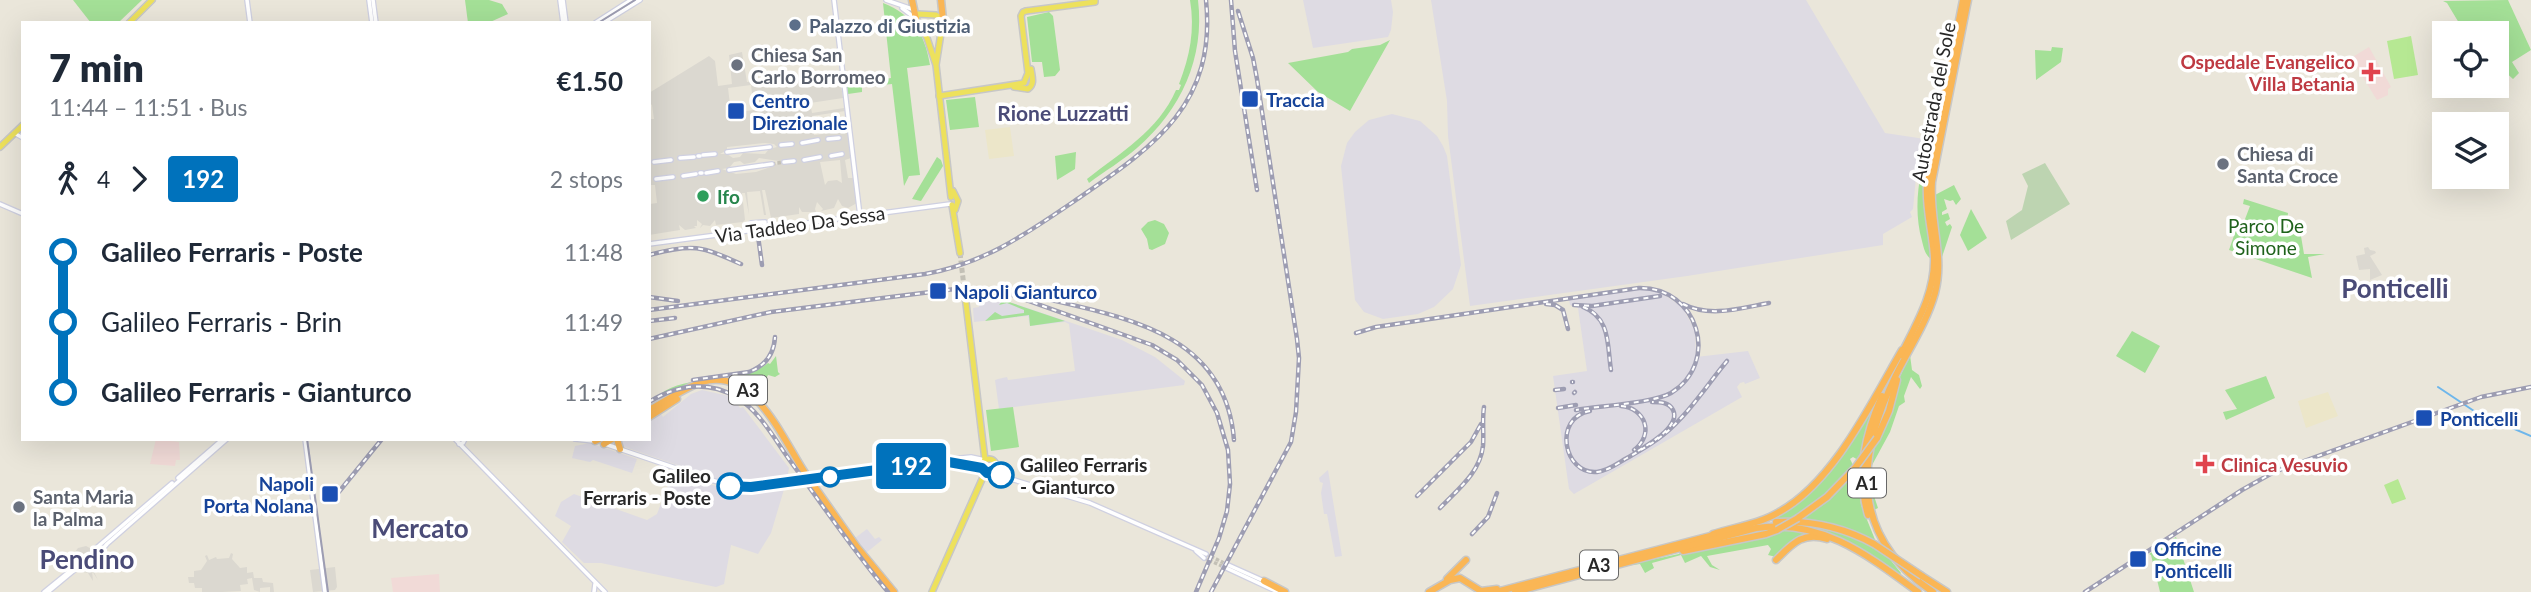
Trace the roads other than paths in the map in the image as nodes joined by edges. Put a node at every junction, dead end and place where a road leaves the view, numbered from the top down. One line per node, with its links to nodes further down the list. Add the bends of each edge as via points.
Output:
1 (149, 0): 21 (main road)
2 (247, 0): 22 (main road)
3 (371, 0): 23 (main road)
4 (561, 0): 24 (main road)
5 (631, 0): 25 (main road)
6 (640, 0): 26 (main road)
7 (834, 0): 40 (main road)
8 (886, 0): 14 (main road)
9 (912, 0): 16 (highway)
10 (941, 0): 20 (highway)
11 (1055, 0): 15 (main road)
12 (1965, 0): 67 (highway, Autostrada del Sole, via 1927,183 1934,269 1929,294)
13 (1095, 1): 15 (main road)
14 (897, 4): 16 (main road); 19 (main road)
15 (1056, 8): 17 (main road)
16 (913, 10): 18 (main road); 19 (highway)
17 (1026, 11): 30 (main road, via 1021,16 1028,73 1024,83); 30 (main road, via 1032,81 1028,89)
18 (927, 13): 19 (main road); 20 (main road)
19 (916, 19): 28 (main road)
20 (943, 20): 27 (main road)
21 (129, 21)
22 (250, 21)
23 (374, 21)
24 (564, 21)
25 (598, 21)
26 (606, 21)
27 (940, 32): 28 (main road, via 934,39); 29 (main road)
28 (927, 38): 29 (main road)
29 (936, 65): 31 (main road)
30 (1010, 86): 31 (main road)
31 (939, 96): 60 (main road)
32 (20, 132): 41 (main road)
33 (839, 138): 34 (main road)
34 (828, 139)
35 (818, 141): 36 (main road)
36 (802, 143)
37 (792, 144): 38 (main road)
38 (781, 145)
39 (770, 147): 42 (main road)
40 (852, 149): 45 (main road); 63 (main road)
41 (0, 150)
42 (727, 152)
43 (715, 154): 48 (main road)
44 (842, 154): 46 (main road)
45 (848, 154)
46 (831, 156)
47 (820, 157): 50 (main road)
48 (681, 158)
49 (671, 160): 52 (main road)
50 (804, 160)
51 (794, 161): 53 (main road)
52 (654, 162)
53 (783, 162)
54 (772, 164): 55 (main road)
55 (729, 170)
56 (718, 171): 57 (main road)
57 (683, 176)
58 (673, 177): 59 (main road)
59 (656, 179)
60 (953, 202): 63 (main road, Via Taddeo Da Sessa); 65 (main road)
61 (0, 204): 62 (main road)
62 (21, 213)
63 (860, 214): 64 (main road, Via Taddeo Da Sessa)
64 (651, 244)
65 (960, 253)
66 (965, 295): 69 (main road)
67 (1902, 357): 81 (highway, via 1814,487 1777,514); 85 (highway, bridge, via 1889,411 1877,438 1855,468 1798,518 1777,530); 104 (highway, A1, via 1878,404 1867,439 1862,488 1882,546); 105 (highway, A1, via 1872,437 1867,484 1871,511 1885,543 1908,573)
68 (651, 413): 95 (highway, A3, bridge, via 707,381 739,385 757,398 855,548)
69 (984, 440): 75 (main road, via 982,453); 77 (main road)
70 (223, 441): 92 (main road)
71 (305, 441): 93 (main road)
72 (461, 441): 89 (main road)
73 (606, 441): 74 (highway)
74 (620, 449): 78 (main road, via 743,488)
75 (971, 457): 76 (main road); 77 (main road)
76 (965, 458): 78 (main road); 79 (main road, via 961,463)
77 (988, 460): 80 (main road); 80 (main road, via 996,465)
78 (943, 461): 79 (main road)
79 (967, 466): 80 (main road)
80 (987, 472): 82 (main road, via 1090,503); 96 (main road)
81 (1703, 538): 88 (highway, A3); 106 (highway, A3, bridge, via 1761,524 1804,522 1845,531 1874,544)
82 (1205, 556)
83 (1466, 560): 90 (highway)
84 (1776, 560): 86 (highway, via 1794,541 1819,536 1852,549)
85 (1633, 561): 86 (highway, A3, via 1756,528 1790,526 1835,538); 102 (highway, A3)
86 (1903, 580): 103 (highway, A3)
87 (1264, 581): 97 (main road, via 1225,566); 98 (highway); 99 (main road)
88 (1537, 581): 90 (highway, via 1486,591 1460,578); 101 (highway, A3)
89 (595, 582): 91 (main road); 94 (main road)
90 (1437, 587): 100 (highway)
91 (603, 591)
92 (46, 592)
93 (325, 592)
94 (594, 592)
95 (893, 592)
96 (932, 592)
97 (1278, 592)
98 (1285, 592)
99 (1292, 592)
100 (1429, 592)
101 (1496, 592)
102 (1515, 592)
103 (1918, 592)
104 (1927, 592)
105 (1933, 592)
106 (1947, 592)

